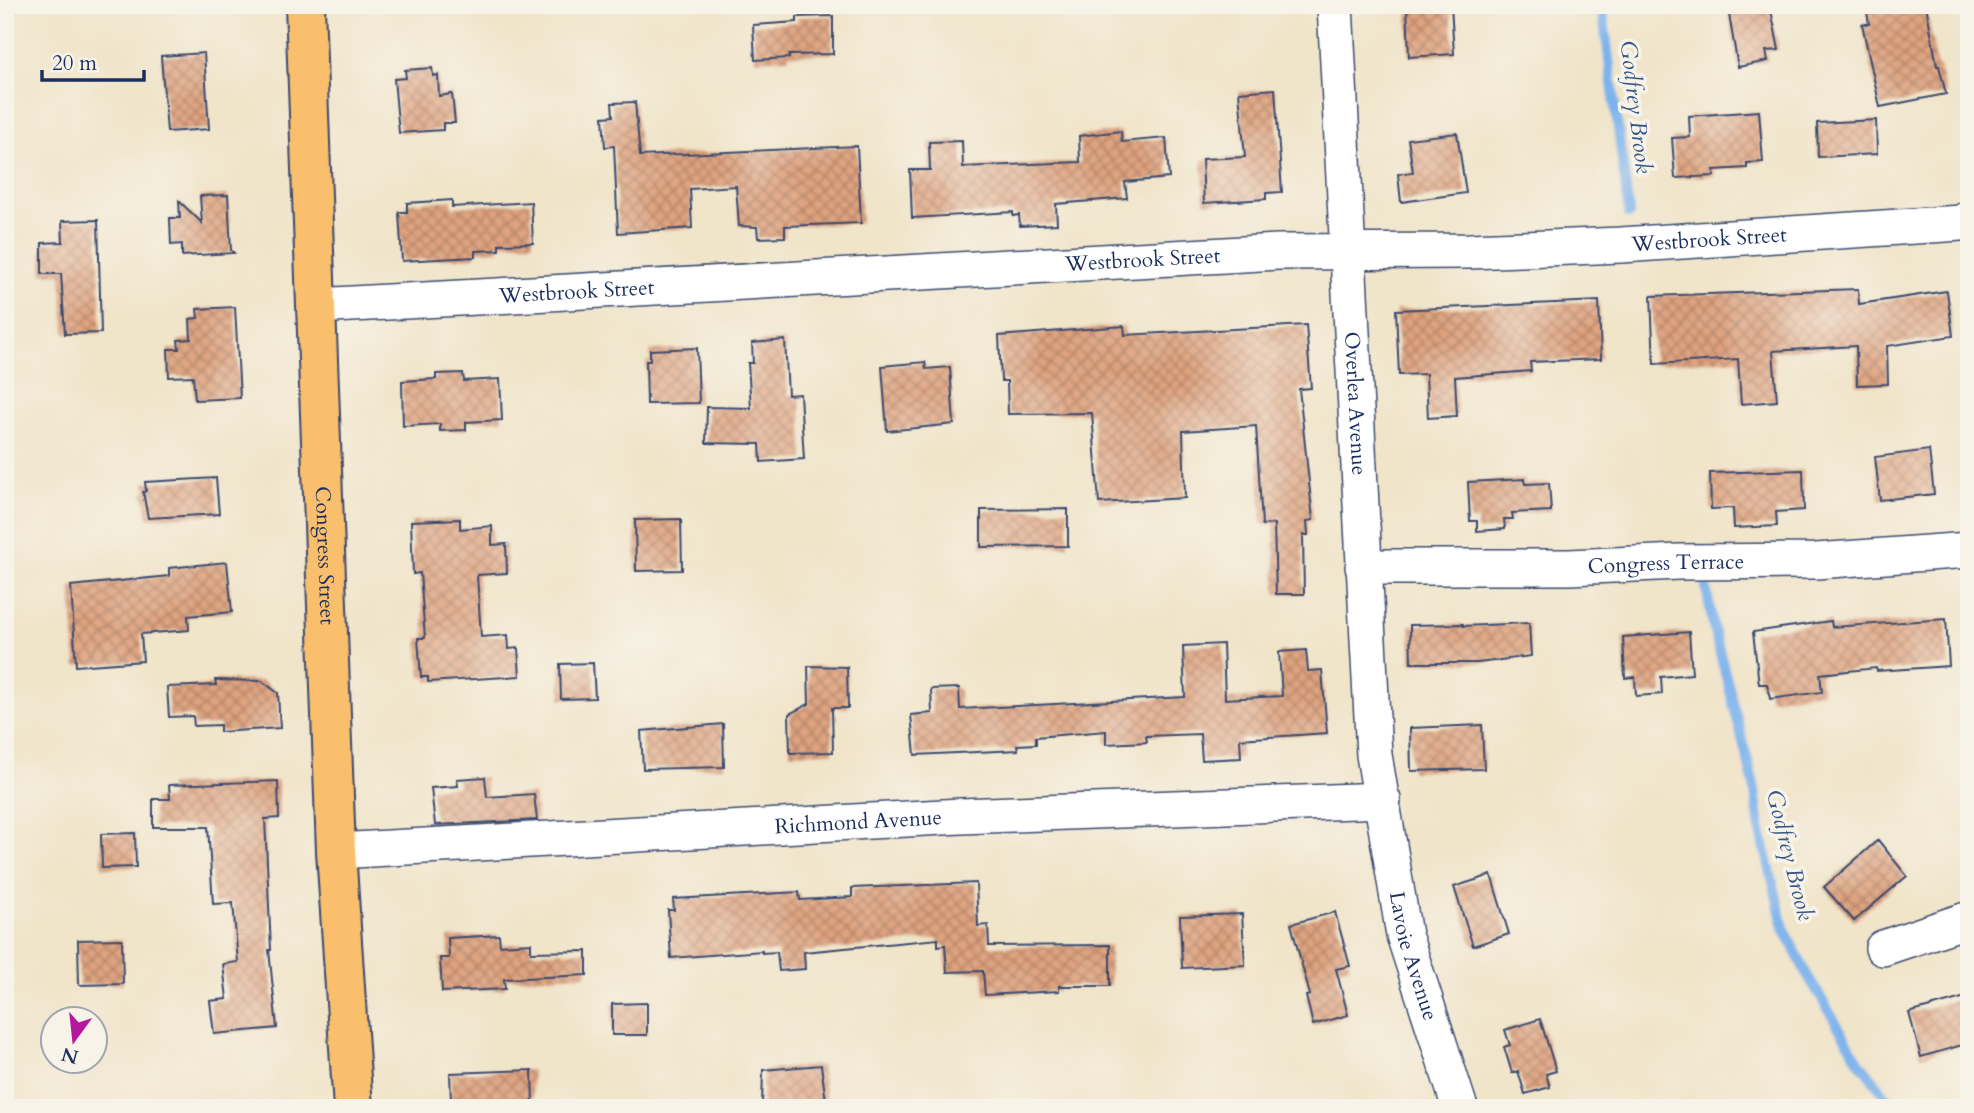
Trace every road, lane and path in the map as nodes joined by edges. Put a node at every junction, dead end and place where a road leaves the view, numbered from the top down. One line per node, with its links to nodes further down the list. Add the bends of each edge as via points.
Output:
1 (305, 5): 5 (main road, Congress Street)
2 (1335, 5): 4 (street, Overlea Avenue)
3 (1969, 218): 4 (street, Westbrook Street, via 1961,223 1621,245)
4 (1349, 251): 5 (street, Westbrook Street); 7 (street, Overlea Avenue)
5 (316, 306): 9 (main road, Congress Street)
6 (1969, 550): 7 (street, Congress Terrace, via 1816,561)
7 (1363, 567): 8 (street, Overlea Avenue, via 1374,755)
8 (1383, 800): 9 (street, Richmond Avenue, via 961,816); 13 (street, Lavoie Avenue, via 1404,935)
9 (336, 851): 12 (main road, Congress Street)
10 (1969, 919): 11 (street)
11 (1883, 948)
12 (353, 1108)
13 (1460, 1108)

